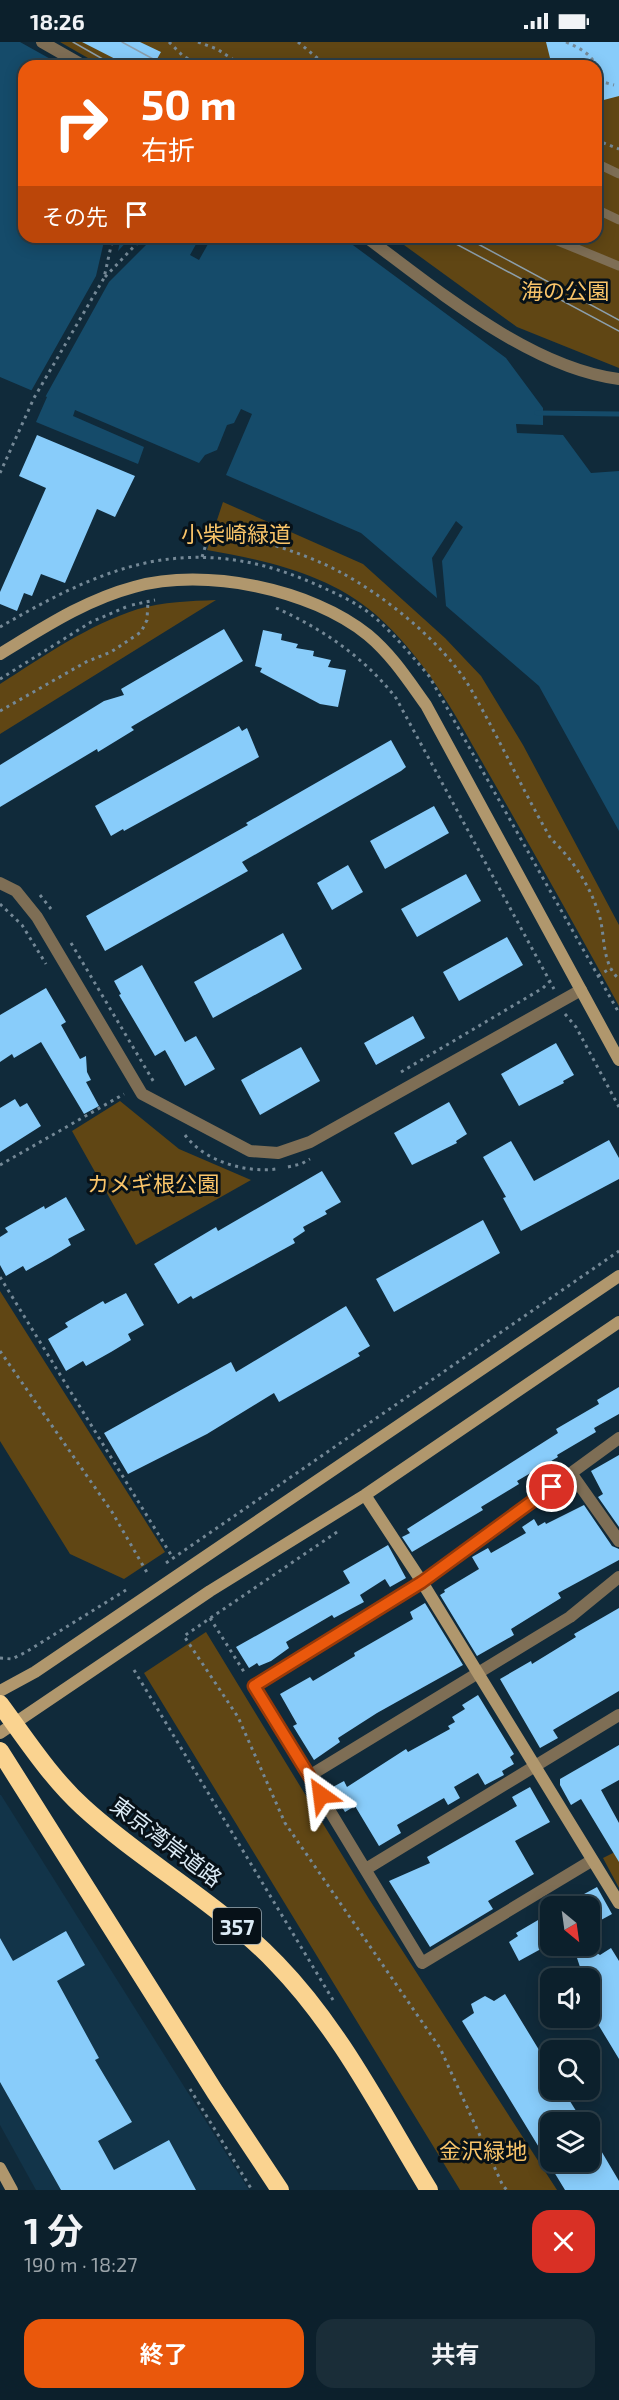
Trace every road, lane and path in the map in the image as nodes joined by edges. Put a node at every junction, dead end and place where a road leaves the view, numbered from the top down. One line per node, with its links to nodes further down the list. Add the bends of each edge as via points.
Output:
1 (42, 42): 6 (street)
2 (169, 42): 7 (path)
3 (198, 42): 8 (path)
4 (298, 42): 9 (path)
5 (566, 42): 10 (path, via 586,51)
6 (74, 60)
7 (191, 60)
8 (233, 60)
9 (320, 60)
10 (593, 60)
11 (602, 79): 12 (path)
12 (614, 85)
13 (602, 142): 14 (path)
14 (619, 149)
15 (602, 166): 16 (lane)
16 (619, 174)
17 (602, 212): 18 (lane)
18 (619, 220)
19 (112, 243): 24 (path)
20 (137, 243): 24 (path)
21 (374, 243): 25 (street, via 508,338 567,365)
22 (563, 243): 23 (lane)
23 (619, 266)
24 (104, 278): 26 (path, via 34,398)
25 (619, 379)
26 (0, 473)
27 (158, 599): 28 (path)
28 (148, 601): 32 (path, via 91,622); 33 (path, via 147,620 141,632)
29 (266, 606): 46 (path, via 278,608 333,638 368,666 388,689 550,981)
30 (0, 627): 41 (path, via 83,583 150,562 202,557 253,561 297,575 350,602 372,615 429,676)
31 (0, 654): 42 (street, via 65,614 110,595 136,586 182,580 228,580 278,592 344,618 394,660 426,705)
32 (0, 679)
33 (0, 711)
34 (0, 883): 42 (street, via 16,891 37,917 142,1094 250,1151 278,1153 310,1142)
35 (39, 894): 37 (path)
36 (0, 904): 39 (path, via 22,925)
37 (53, 912)
38 (70, 941): 48 (path)
39 (46, 965)
40 (611, 969): 41 (path)
41 (598, 976): 43 (path)
42 (581, 990): 45 (street)
43 (619, 1014)
44 (566, 1017): 51 (path, via 576,1027)
45 (619, 1060)
46 (393, 1077)
47 (118, 1084): 49 (path)
48 (156, 1085)
49 (124, 1094): 50 (path); 54 (path)
50 (127, 1103)
51 (619, 1107)
52 (180, 1128): 53 (path, via 194,1147 240,1168 257,1171 293,1166)
53 (317, 1155)
54 (0, 1165)
55 (619, 1251): 57 (path, via 173,1558)
56 (619, 1276): 72 (street, via 35,1672)
57 (0, 1277)
58 (619, 1322): 62 (street)
59 (0, 1351): 65 (path, via 112,1512 149,1576)
60 (619, 1438): 61 (street)
61 (571, 1473): 63 (street); 66 (street)
62 (365, 1495): 66 (street); 75 (street, via 210,1591)
63 (619, 1541)
64 (619, 1577): 70 (street, via 570,1617)
65 (140, 1582)
66 (422, 1582): 70 (street); 71 (street)
67 (130, 1588): 68 (path, via 26,1652 12,1659)
68 (0, 1658)
69 (134, 1670): 82 (path)
70 (479, 1674): 77 (street); 78 (street)
71 (254, 1686): 78 (street); 87 (path, via 210,1618 184,1636 238,1717 285,1823 440,2048)
72 (0, 1691)
73 (0, 1704): 75 (highway, 東京湾岸道路 / 357)
74 (619, 1715): 77 (street)
75 (7, 1728): 86 (highway, 東京湾岸道路 / 357, via 82,1807 211,1904 299,1987 349,2058)
76 (0, 1751): 85 (highway)
77 (536, 1766): 79 (street); 80 (street)
78 (309, 1776): 80 (street)
79 (591, 1861): 80 (street, via 422,1963); 81 (street)
80 (366, 1869)
81 (619, 1904)
82 (336, 2005)
83 (0, 2168): 84 (street)
84 (12, 2190)
85 (280, 2190)
86 (429, 2190)
87 (507, 2190)

